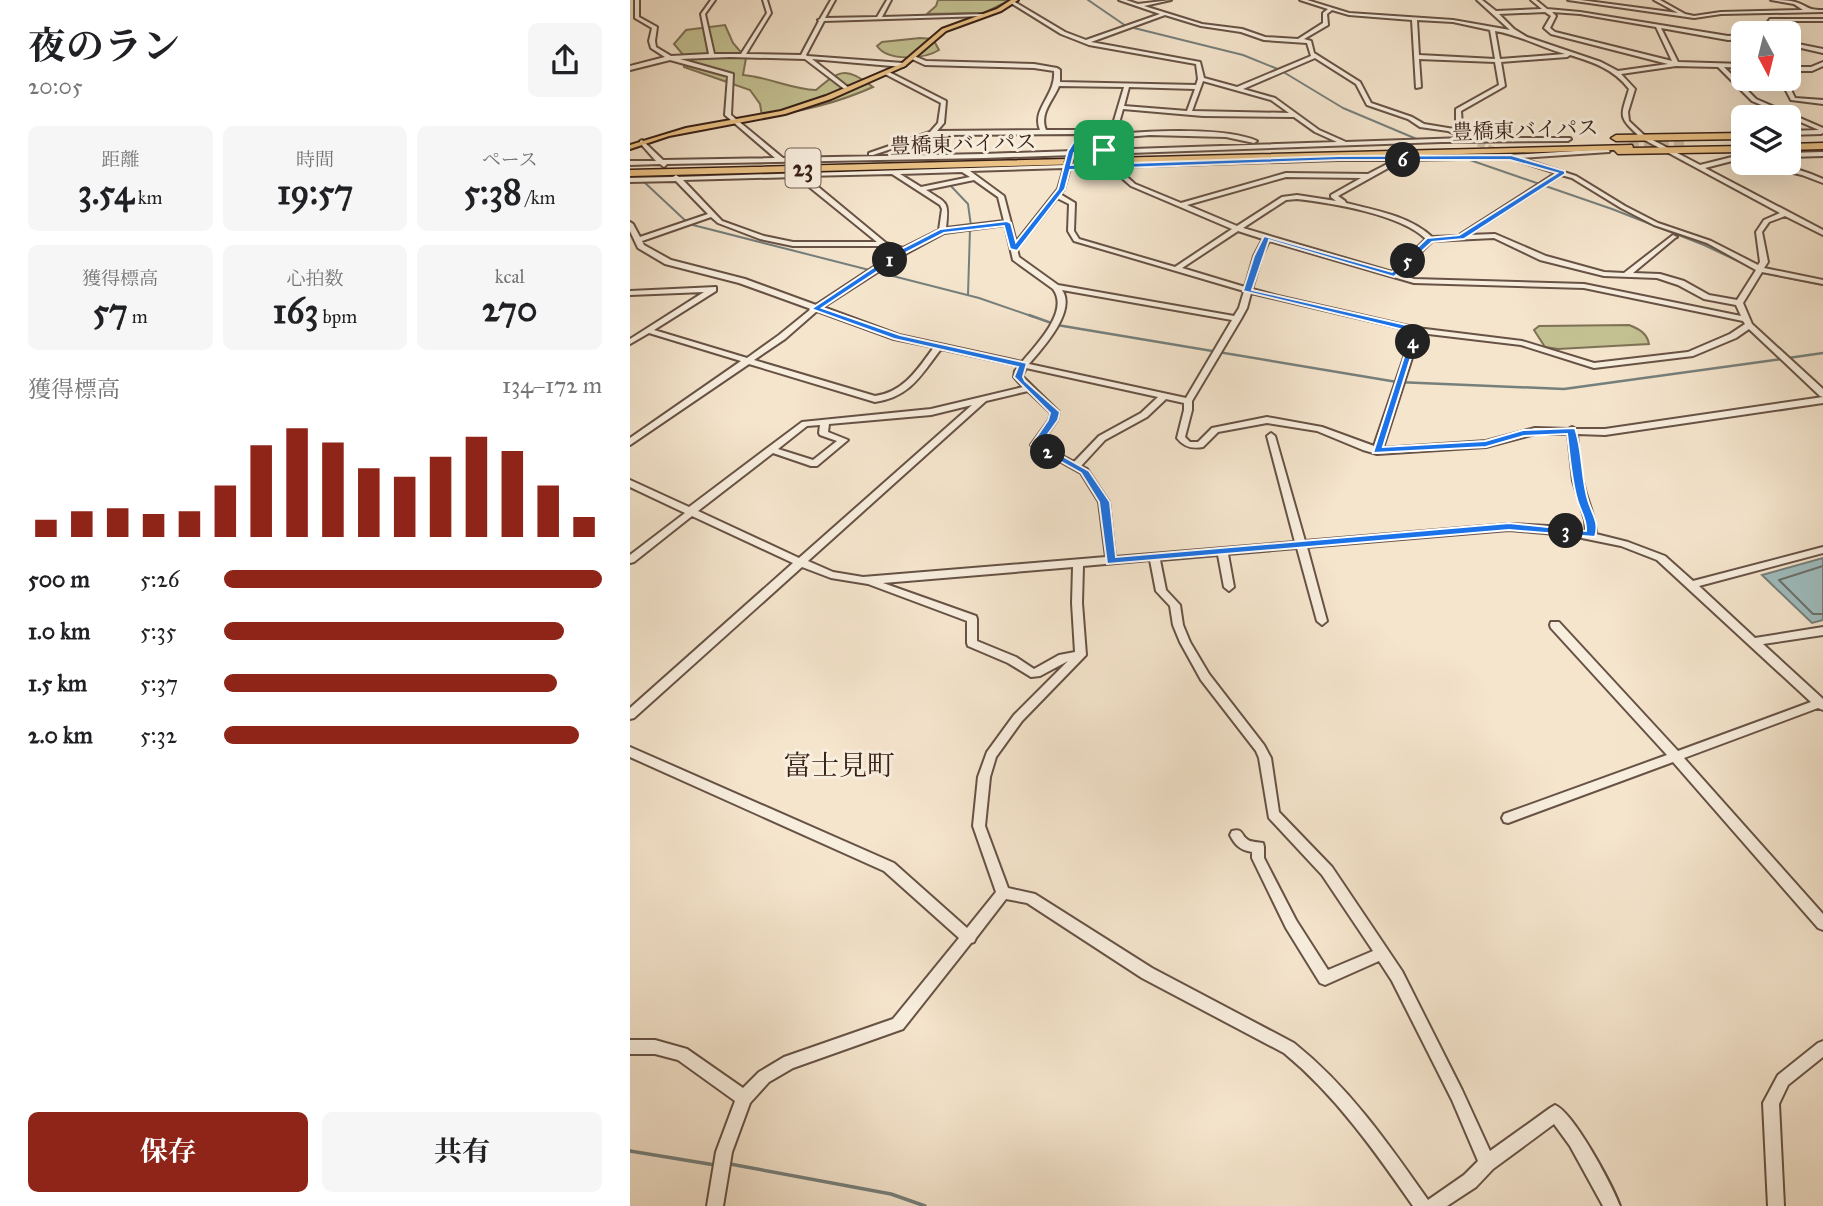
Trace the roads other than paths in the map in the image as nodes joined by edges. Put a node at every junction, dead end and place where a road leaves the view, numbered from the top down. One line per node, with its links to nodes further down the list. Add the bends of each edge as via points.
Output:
1 (637, 0): 46 (street, via 637,18 655,27 654,48)
2 (713, 0): 44 (street, via 703,14)
3 (765, 0): 42 (street, via 769,13)
4 (833, 0): 29 (street)
5 (890, 0): 26 (street)
6 (1121, 0): 16 (street)
7 (1169, 0): 16 (street)
8 (1301, 0): 17 (street)
9 (1479, 0): 22 (street)
10 (1533, 0): 18 (street)
11 (1570, 0): 19 (street)
12 (1656, 0): 25 (street)
13 (1773, 0): 15 (street)
14 (1014, 1): 24 (main road); 37 (street, via 1063,33)
15 (1794, 1): 20 (street)
16 (1137, 6): 23 (street)
17 (1330, 10): 27 (street); 36 (street, via 1325,13 1326,24)
18 (1546, 10): 22 (street); 28 (street); 49 (street, via 1554,16 1547,28 1553,33)
19 (1625, 10): 25 (street); 28 (street)
20 (1807, 11): 21 (street); 25 (street)
21 (1823, 11)
22 (1495, 13): 34 (street)
23 (1164, 14): 36 (street, via 1258,37); 37 (street)
24 (984, 15): 26 (street); 47 (main road, via 941,31)
25 (1688, 17)
26 (878, 19): 29 (street)
27 (1414, 19): 33 (street, via 1453,20); 45 (street)
28 (1616, 19): 32 (street)
29 (820, 20): 41 (street)
30 (1823, 20): 31 (street)
31 (1771, 21)
32 (1658, 27): 35 (street); 49 (street)
33 (1492, 29): 34 (street); 48 (street)
34 (1518, 34): 40 (street)
35 (1731, 38)
36 (1300, 40): 43 (street, via 1309,42)
37 (1086, 41): 58 (street, via 1113,50 1195,61)
38 (1801, 46): 39 (street)
39 (1823, 51)
40 (1570, 54): 48 (street); 57 (street)
41 (803, 55): 42 (street); 51 (street); 63 (street)
42 (742, 56): 44 (street)
43 (1315, 56): 64 (street); 71 (street, via 1358,83 1369,104 1422,126)
44 (712, 57): 46 (street)
45 (1417, 57): 48 (street); 62 (street)
46 (670, 58): 54 (street); 70 (street, via 731,75 728,115)
47 (915, 58): 51 (main road); 59 (street, via 933,64 1048,67 1057,71)
48 (1500, 61): 71 (street, via 1502,86 1458,110)
49 (1676, 64): 52 (street); 57 (street)
50 (1823, 64): 55 (street)
51 (903, 65): 56 (main road)
52 (1719, 65): 53 (street); 72 (street, via 1755,100)
53 (1731, 66)
54 (630, 68)
55 (1801, 69)
56 (887, 72): 63 (main road); 74 (street, via 944,102 941,122)
57 (1616, 73): 78 (street, via 1632,89 1626,121)
58 (1200, 79): 61 (street); 64 (street)
59 (1058, 84): 60 (street); 73 (street, via 1040,121)
60 (1127, 85): 61 (street); 67 (street)
61 (1198, 87): 68 (street)
62 (1418, 87)
63 (847, 89): 70 (main road, via 780,114)
64 (1238, 89): 69 (street, via 1273,99)
65 (1789, 91): 66 (street, via 1793,99)
66 (1823, 102)
67 (1121, 107): 68 (street); 76 (street)
68 (1189, 113): 69 (street)
69 (1295, 115): 87 (street, via 1317,131)
70 (734, 122): 85 (main road); 103 (street)
71 (1455, 131): 79 (street)
72 (1823, 131): 81 (street)
73 (1044, 132): 75 (street); 76 (street); 77 (street)
74 (932, 133): 75 (street); 104 (street)
75 (964, 133): 99 (street)
76 (1112, 136): 83 (street, via 1226,135)
77 (1078, 137): 92 (street, via 1098,143); 96 (street)
78 (1643, 137): 80 (highway); 82 (highway); 93 (street)
79 (1469, 138)
80 (1568, 139): 87 (street); 100 (highway, 23)
81 (1801, 139)
82 (1731, 140)
83 (1254, 141)
84 (1731, 141): 88 (highway)
85 (642, 142): 91 (main road); 108 (street)
86 (1731, 142): 93 (highway)
87 (1347, 143): 92 (street)
88 (1686, 143)
89 (1801, 144): 90 (highway)
90 (1823, 145)
91 (630, 147)
92 (1104, 150): 96 (street)
93 (1669, 150): 94 (highway); 111 (street)
94 (1607, 151): 95 (highway, 23); 102 (street)
95 (1431, 152): 97 (highway, 豊橋東バイパス / 23); 97 (highway, 豊橋東バイパス / 23, via 1628,145)
96 (1071, 153): 99 (street); 109 (street, bridge)
97 (1338, 154): 100 (highway, 豊橋東バイパス / 23)
98 (1501, 154): 102 (street)
99 (965, 156): 104 (street)
100 (1208, 158): 116 (highway, 豊橋東バイパス / 23)
101 (1399, 158): 102 (street); 105 (street); 119 (street)
102 (1511, 158): 114 (street)
103 (780, 159): 104 (street); 108 (street)
104 (870, 159)
105 (1307, 160): 110 (street); 118 (street)
106 (1731, 160): 111 (street)
107 (630, 163): 108 (street)
108 (663, 164)
109 (1068, 166): 110 (street); 112 (street); 125 (street)
110 (1111, 166): 126 (street, via 1133,185)
111 (1700, 167): 128 (street)
112 (964, 170): 113 (street); 121 (street)
113 (892, 171): 117 (street); 124 (street)
114 (1562, 172): 138 (street); 146 (street, via 1656,224 1709,242)
115 (1801, 172): 123 (street)
116 (630, 173)
117 (799, 175): 120 (street); 142 (street)
118 (1357, 175): 119 (street); 126 (street, via 1278,176)
119 (1366, 176): 127 (street, via 1333,196)
120 (676, 177): 122 (street); 129 (street)
121 (974, 178): 124 (street); 131 (street, via 1001,196)
122 (630, 180)
123 (1823, 181)
124 (922, 189): 135 (street, via 945,209)
125 (1056, 195): 143 (street); 145 (street, via 1072,203 1071,231 1076,240)
126 (1180, 205): 134 (street)
127 (1352, 206): 134 (street, via 1290,196); 141 (street, via 1418,228)
128 (1786, 212): 130 (street); 146 (street, via 1766,221 1759,232 1764,262)
129 (714, 214): 140 (street); 142 (street, via 726,225 779,243)
130 (1800, 220): 133 (street); 136 (street)
131 (1007, 223): 135 (street); 143 (street)
132 (630, 224): 140 (street)
133 (1823, 224)
134 (1237, 229): 137 (street); 145 (street)
135 (942, 231): 144 (street)
136 (1823, 233)
137 (1267, 237): 147 (street); 151 (street)
138 (1461, 237): 141 (street); 148 (street, via 1495,236 1543,258)
139 (1673, 237): 148 (street)
140 (637, 240): 154 (street, via 668,262 742,281)
141 (1430, 240): 147 (street)
142 (884, 244): 144 (street)
143 (1014, 249): 150 (street, via 1019,261)
144 (904, 251): 154 (street)
145 (1175, 270): 151 (street)
146 (1759, 271): 149 (street); 153 (street)
147 (1394, 275): 156 (street, via 1426,282 1601,288)
148 (1626, 275): 153 (street, via 1665,278 1707,297)
149 (1823, 282)
150 (1056, 287): 155 (street); 162 (street, via 1063,299 1054,324)
151 (1247, 291): 155 (street); 157 (street)
152 (630, 293): 158 (street, via 713,289)
153 (1739, 303): 156 (street)
154 (815, 309): 160 (street); 161 (street)
155 (1237, 319): 168 (street)
156 (1747, 322): 157 (street, via 1733,336 1690,354 1594,366 1522,343); 164 (street)
157 (1417, 330): 174 (street)
158 (649, 331): 159 (street); 161 (street)
159 (630, 342)
160 (937, 346): 161 (street, via 909,385 887,398 863,397); 162 (street)
161 (746, 361): 172 (street)
162 (1023, 365): 163 (street, via 1018,377); 165 (street)
163 (1028, 388): 166 (street); 175 (street, via 1055,412 1035,445)
164 (1823, 394)
165 (1164, 396): 168 (street); 175 (street, via 1144,415 1102,438)
166 (984, 398): 169 (street, via 931,412); 185 (street)
167 (1823, 400): 170 (street, via 1605,432)
168 (1188, 401): 174 (street, via 1180,432 1187,444 1200,444 1215,430 1267,420 1319,429)
169 (825, 423): 173 (street, via 805,424); 173 (street, via 823,433 844,440 814,464)
170 (1572, 430): 174 (street, via 1523,433 1486,444); 178 (street)
171 (1271, 436): 179 (street)
172 (630, 442)
173 (773, 450): 177 (street)
174 (1377, 451)
175 (1076, 465): 184 (street, via 1104,502)
176 (630, 483): 177 (street)
177 (693, 511): 183 (street); 185 (street)
178 (1591, 535): 179 (street, via 1509,527); 188 (street, via 1661,558)
179 (1301, 544): 181 (street); 190 (street)
180 (1823, 550): 188 (street)
181 (1222, 551): 182 (street); 189 (street)
182 (1154, 557): 184 (street); 204 (street, via 1161,591 1175,605 1185,642 1265,758 1273,814 1327,871)
183 (630, 560)
184 (1111, 561): 186 (street)
185 (801, 563): 187 (street); 196 (street)
186 (1078, 564): 187 (street); 194 (street)
187 (863, 581): 194 (street, via 972,619 972,643 1031,673)
188 (1691, 584): 193 (street)
189 (1229, 587)
190 (1322, 621)
191 (1555, 625): 198 (street)
192 (1823, 631): 193 (street)
193 (1754, 642): 195 (street)
194 (1081, 655): 201 (street, via 1018,718 988,766 979,827)
195 (1821, 705): 198 (street)
196 (630, 715)
197 (630, 752): 203 (street, via 889,867)
198 (1677, 758): 199 (street); 202 (street)
199 (1508, 818)
200 (1236, 835): 204 (street, via 1244,845 1258,846 1258,858 1291,924 1325,978)
201 (1003, 893): 203 (street); 210 (street, via 1030,898 1147,973 1289,1048 1369,1131)
202 (1823, 924)
203 (970, 938): 207 (street, via 898,1024 789,1062 764,1077)
204 (1381, 954): 208 (street, via 1409,1000)
205 (630, 1047): 207 (street, via 682,1054)
206 (1823, 1048): 213 (street, via 1783,1080 1771,1103)
207 (744, 1098): 209 (street, via 724,1152)
208 (1487, 1163): 211 (street); 212 (street, via 1555,1112)
209 (715, 1206)
210 (1423, 1206)
211 (1433, 1206)
212 (1612, 1206)
213 (1776, 1206)

